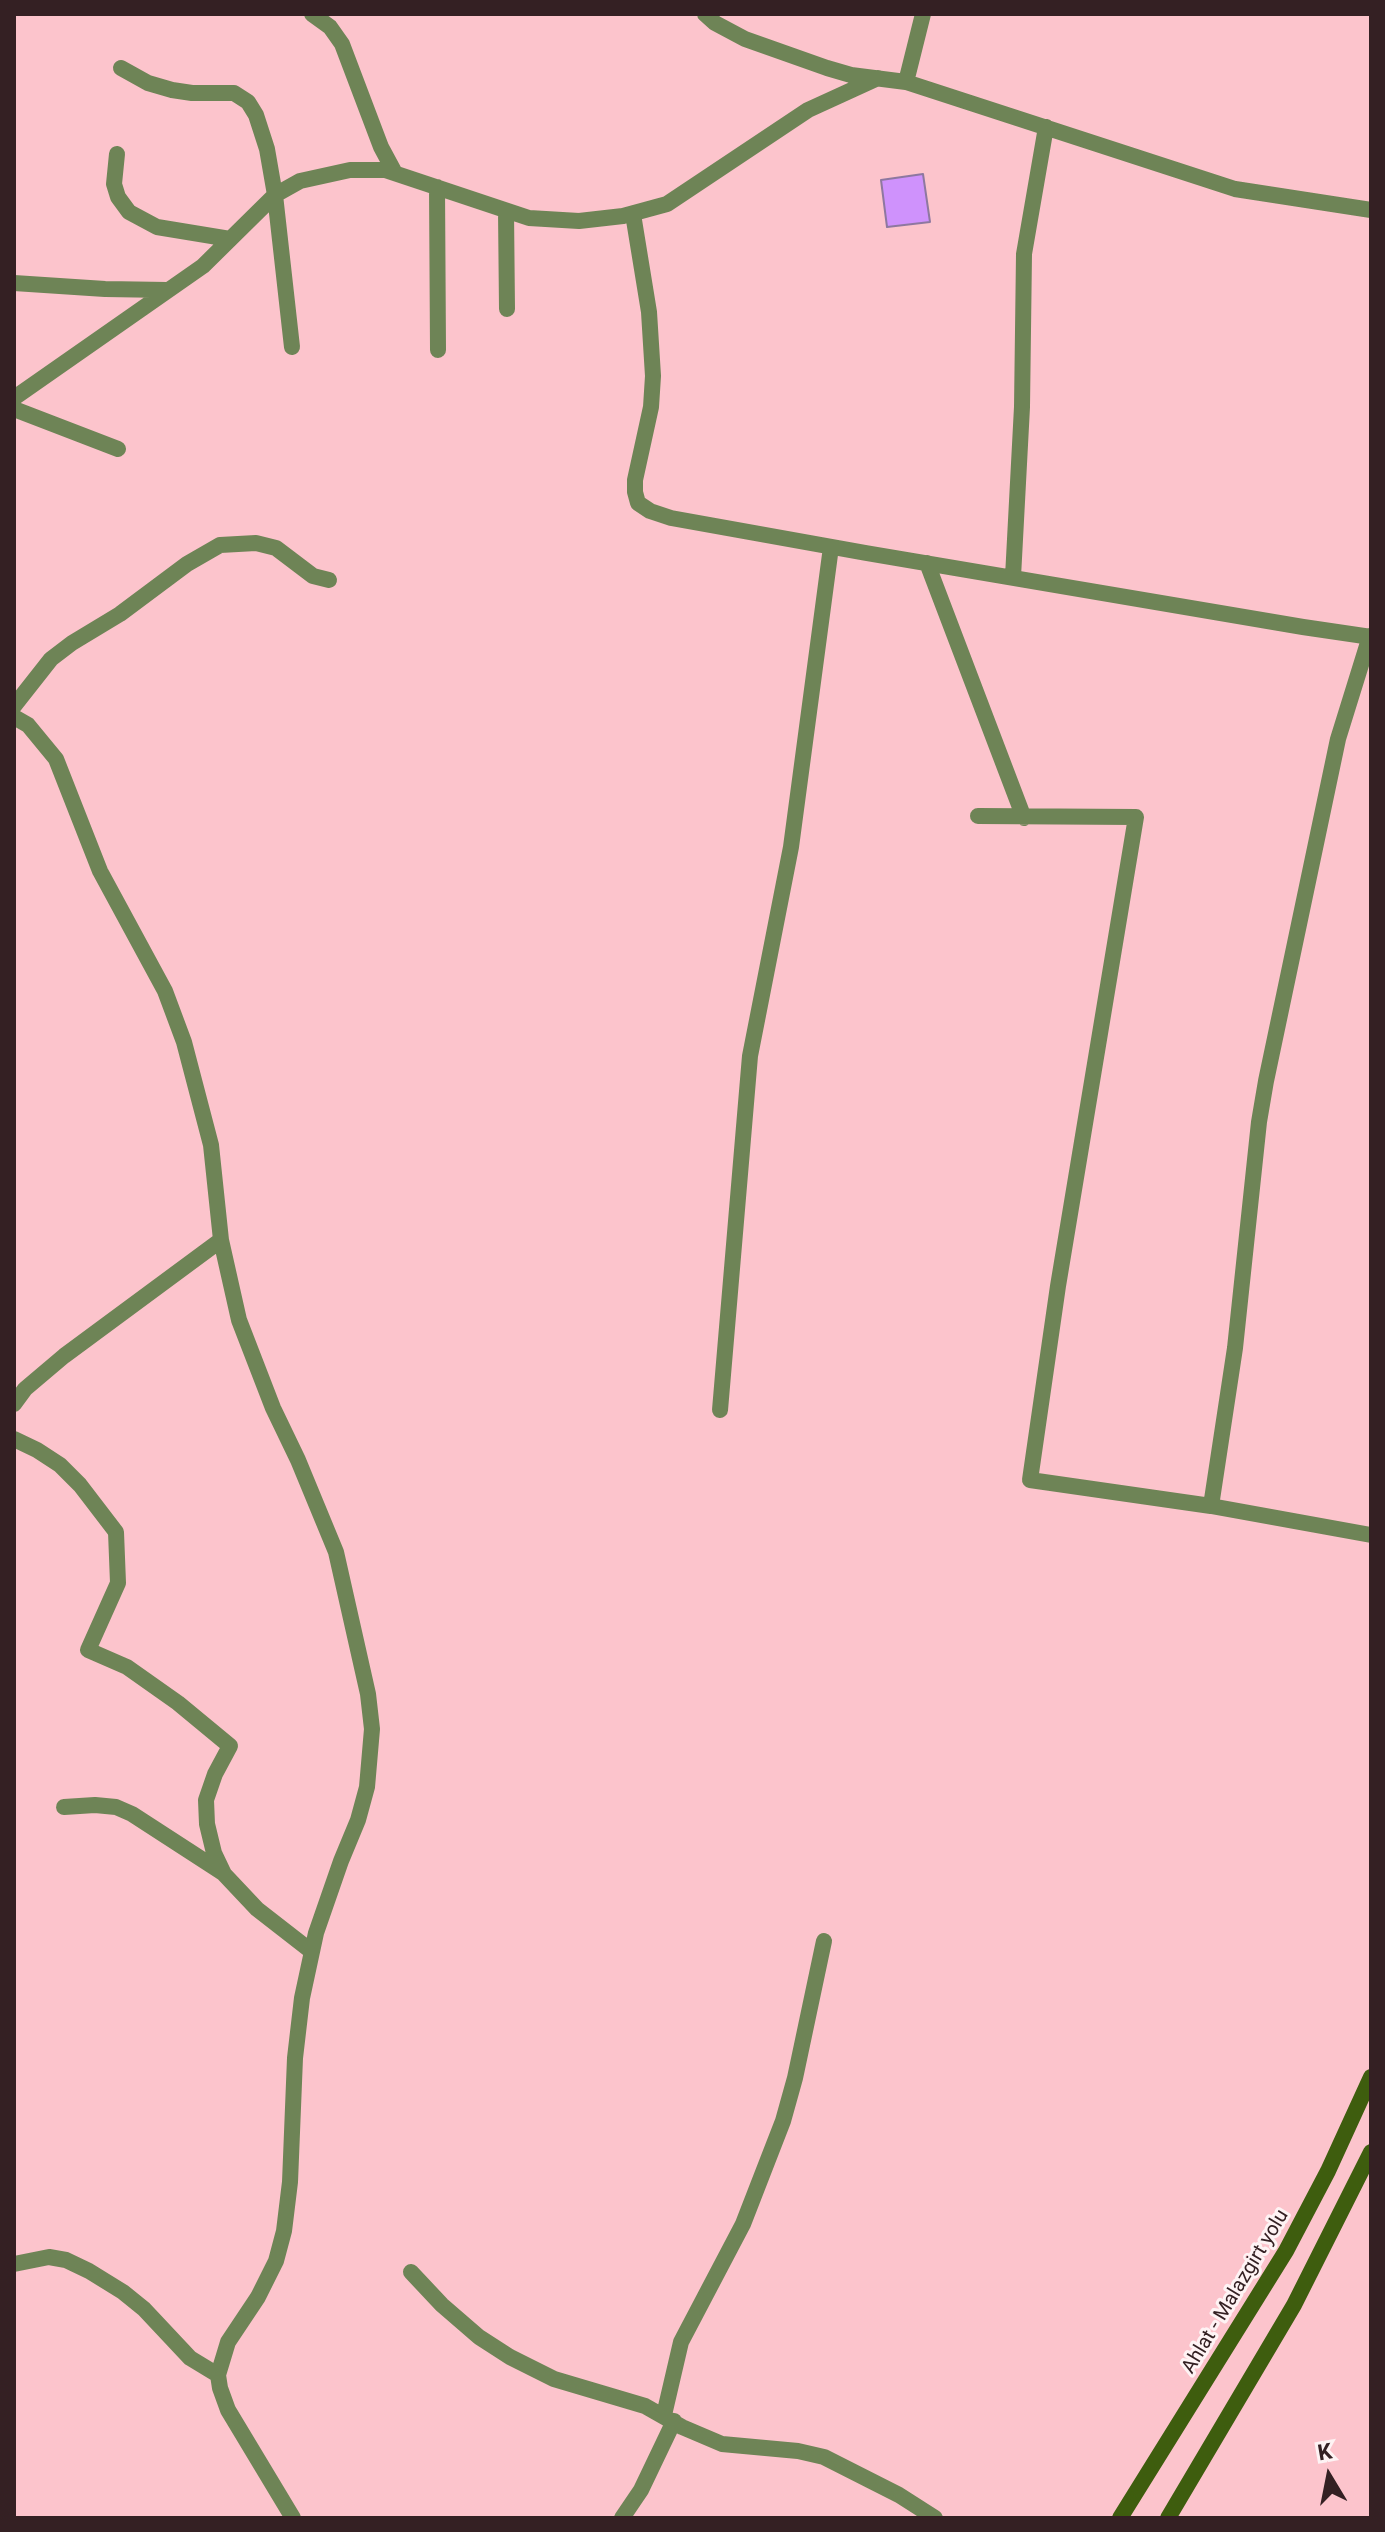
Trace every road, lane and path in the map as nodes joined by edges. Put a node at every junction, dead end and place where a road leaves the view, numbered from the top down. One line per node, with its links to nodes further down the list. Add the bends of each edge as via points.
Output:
1 (312, 14): 9 (street, via 342,44)
2 (705, 14): 5 (street, via 745,39 827,68)
3 (923, 14): 6 (street)
4 (121, 68): 11 (street, via 172,90 242,97 262,131)
5 (878, 78): 6 (street); 14 (street, via 808,110 667,204)
6 (906, 82): 7 (street)
7 (1046, 127): 12 (street, via 1235,189); 26 (street, via 1024,254)
8 (117, 154): 15 (street, via 114,184 129,212 157,227)
9 (395, 173): 10 (street); 11 (street, via 350,170 300,181)
10 (437, 187): 13 (street); 20 (street)
11 (275, 195): 15 (street); 19 (street)
12 (1371, 210)
13 (506, 211): 14 (street, via 553,222); 18 (street)
14 (633, 214): 24 (street, via 653,376 635,480 638,503 671,518)
15 (230, 239): 17 (street)
16 (14, 283): 17 (street)
17 (168, 290): 21 (street)
18 (507, 309)
19 (292, 347)
20 (438, 350)
21 (14, 398)
22 (14, 409): 23 (street)
23 (118, 449)
24 (831, 547): 25 (street); 35 (street, via 791,847 750,1056)
25 (927, 563): 26 (street); 32 (street)
26 (1013, 577): 28 (street)
27 (329, 580): 29 (street, via 313,576 276,548 220,545 51,659)
28 (1370, 636): 37 (street, via 1338,739 1268,1067)
29 (14, 706)
30 (14, 717): 33 (street, via 28,725 56,759 100,871 173,1010 211,1145)
31 (978, 816): 32 (street)
32 (1024, 818): 37 (street, via 1136,817 1030,1480)
33 (221, 1240): 34 (street, via 64,1356); 42 (street, via 250,1350 336,1552 368,1694 372,1729 367,1787)
34 (14, 1404)
35 (720, 1410)
36 (14, 1439): 40 (street, via 60,1465 116,1532 118,1583 88,1650 127,1667 230,1746 206,1800 209,1839)
37 (1211, 1506): 38 (street)
38 (1371, 1535)
39 (64, 1807): 40 (street, via 116,1807)
40 (224, 1874): 42 (street, via 274,1924)
41 (824, 1941): 48 (street, via 783,2121 743,2224 681,2342)
42 (311, 1951): 47 (street, via 299,2019 284,2231 276,2261 228,2342)
43 (1371, 2077): 52 (main road, Ahlat - Malazgirt yolu, via 1286,2251)
44 (1371, 2152): 53 (main road, via 1294,2305)
45 (14, 2264): 47 (street, via 49,2257 89,2271 134,2301 190,2358)
46 (411, 2272): 48 (street, via 461,2321 510,2357 554,2379)
47 (218, 2375): 49 (street, via 228,2410)
48 (669, 2418): 50 (street, via 641,2490); 51 (street, via 722,2444 824,2457)
49 (293, 2518)
50 (622, 2518)
51 (935, 2518)
52 (1120, 2518)
53 (1168, 2518)

